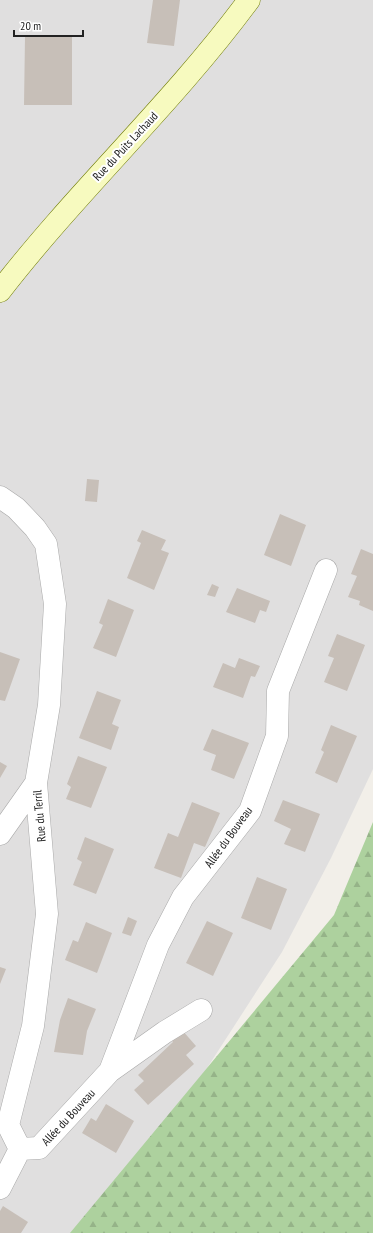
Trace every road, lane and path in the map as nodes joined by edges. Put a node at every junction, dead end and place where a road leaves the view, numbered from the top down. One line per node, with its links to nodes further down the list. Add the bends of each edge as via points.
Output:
1 (249, 0): 2 (street, Rue du Puits Lachaud, via 176,92 58,220)
2 (0, 291)
3 (0, 497): 5 (street, Rue du Terril, via 16,508 46,544 55,604 49,705)
4 (326, 570): 8 (street, Allée du Bouveau, via 278,691 277,736 250,811 182,897 158,946)
5 (36, 783): 6 (street); 9 (street, Rue du Terril, via 47,914 33,1026 8,1125)
6 (0, 834)
7 (201, 1010): 8 (street, Allée du Bouveau)
8 (110, 1071): 9 (street, Allée du Bouveau, via 39,1148)
9 (20, 1149): 10 (street)
10 (0, 1188)

